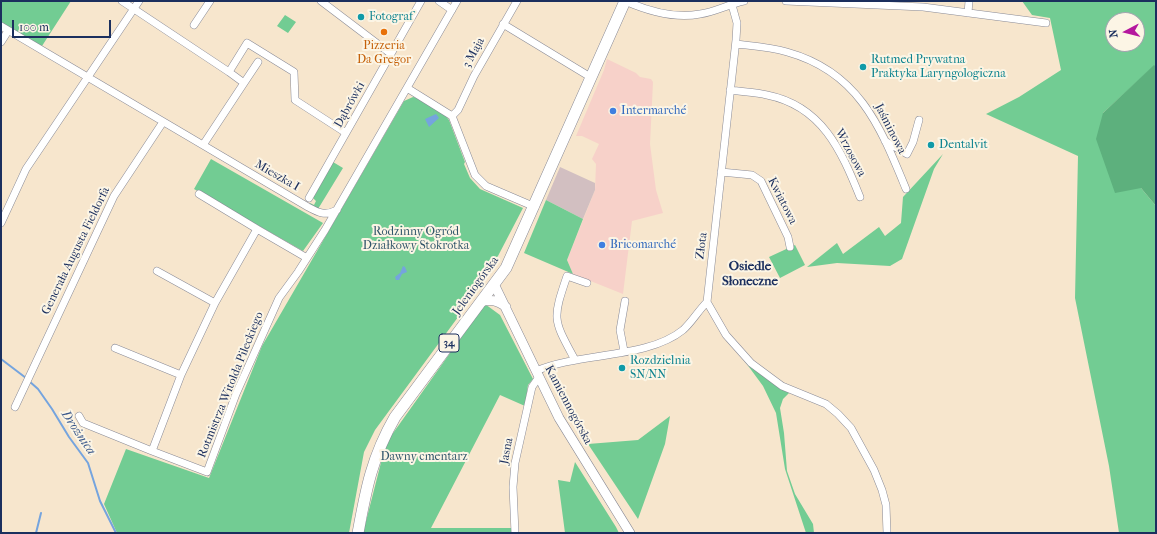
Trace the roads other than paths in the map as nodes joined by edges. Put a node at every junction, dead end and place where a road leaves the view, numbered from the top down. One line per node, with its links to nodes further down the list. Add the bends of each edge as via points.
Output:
1 (122, 1): 15 (street)
2 (139, 1): 15 (street)
3 (210, 1): 20 (street)
4 (321, 1): 25 (street)
5 (421, 1): 25 (street, Dąbrówki)
6 (439, 1): 16 (street)
7 (457, 1): 16 (street)
8 (518, 1): 19 (street, 3 Maja)
9 (625, 1): 14 (street, via 652,11 687,16); 29 (main road, Jeleniogórska / 34)
10 (744, 1): 14 (street)
11 (786, 1): 13 (street)
12 (970, 1): 17 (street)
13 (880, 3): 17 (street)
14 (732, 5): 24 (street, Złota, via 737,23)
15 (134, 9): 27 (street); 28 (street)
16 (452, 10): 31 (street)
17 (968, 13): 18 (street)
18 (1046, 23)
19 (503, 24): 29 (street); 33 (street, 3 Maja, via 458,110)
20 (194, 25)
21 (1, 26): 22 (street, Mieszka I)
22 (8, 31): 23 (street); 28 (street, Mieszka I)
23 (1, 42)
24 (736, 44): 32 (street, Złota); 37 (street, Jaśminowa, via 787,52 824,68 862,100)
25 (391, 54): 36 (street, Dąbrówki)
26 (258, 62): 30 (street)
27 (228, 72): 30 (street); 36 (street, via 247,43 294,72 295,100)
28 (88, 77): 35 (street, Mieszka I); 46 (street, via 26,169)
29 (592, 78): 44 (main road, Jeleniogórska / 34)
30 (244, 83): 38 (street)
31 (407, 88): 33 (street); 45 (street)
32 (730, 90): 39 (street, Złota); 42 (street, Wrzosowa, via 782,99 814,118 832,138)
33 (452, 116): 44 (street, via 475,175 486,186)
34 (919, 120): 37 (street, via 913,142 906,154)
35 (163, 122): 38 (street, Mieszka I); 63 (street, Generała Augusta Fieldorfa, via 114,196)
36 (346, 133): 43 (street, Dąbrówki)
37 (885, 140): 40 (street, Jaśminowa)
38 (203, 145): 45 (street, Mieszka I, via 319,213 326,214)
39 (721, 172): 48 (street, Kwiatowa, via 752,175 761,181 788,237); 55 (street, Złota)
40 (906, 189)
41 (199, 194): 47 (street)
42 (860, 197)
43 (309, 198)
44 (535, 207): 52 (main road, Jeleniogórska / 34, via 509,264)
45 (337, 210): 49 (street, Rotmistrza Witolda Pileckiego)
46 (1, 223)
47 (257, 229): 49 (street); 56 (street)
48 (790, 247)
49 (307, 258): 65 (street, Rotmistrza Witolda Pileckiego, via 278,298 236,394 207,472)
50 (157, 271): 56 (street)
51 (587, 283): 60 (street, via 567,276 556,306 558,329)
52 (494, 284): 54 (main road, Jeleniogórska / 34); 57 (street, Kamiennogórska)
53 (625, 301): 59 (street, via 620,330)
54 (480, 302): 57 (street, via 493,300); 66 (main road, Jeleniogórska / 34, via 395,417 381,441 372,468)
55 (707, 302): 59 (street, via 690,323 670,338); 69 (street, via 730,340 751,363 782,386 826,404 851,428 882,490 886,505)
56 (215, 303): 62 (street)
57 (506, 307): 61 (street, Kamiennogórska)
58 (115, 348): 62 (street)
59 (624, 351): 60 (street)
60 (575, 360): 61 (street)
61 (537, 374): 67 (street, Jasna, via 515,463); 68 (street, Kamiennogórska, via 574,445)
62 (181, 375): 65 (street)
63 (15, 408)
64 (79, 416): 65 (street, Rotmistrza Witolda Pileckiego, via 83,423)
65 (152, 451)
66 (358, 533)
67 (515, 533)
68 (630, 533)
69 (887, 533)

